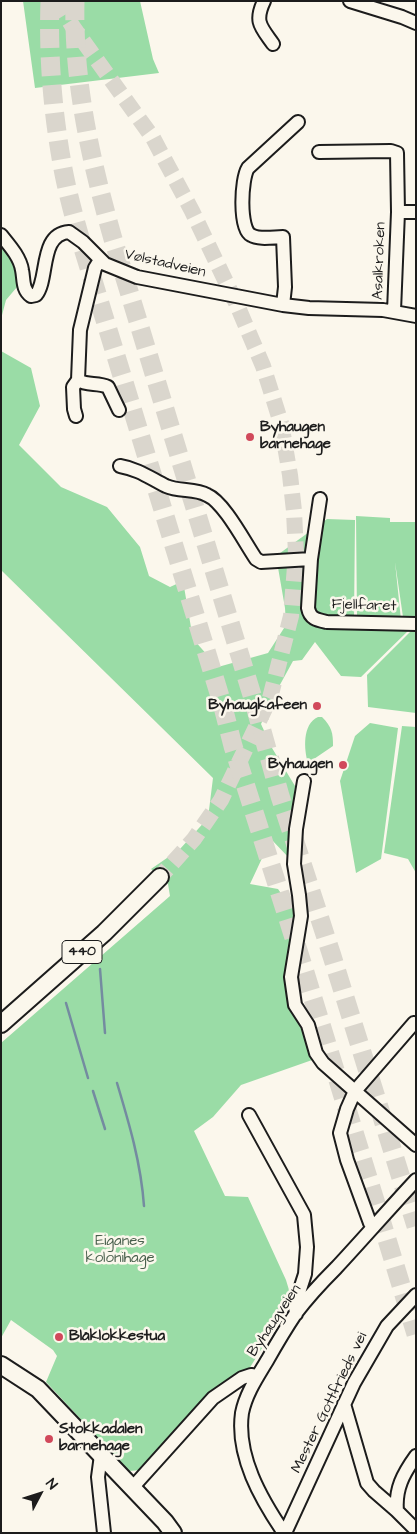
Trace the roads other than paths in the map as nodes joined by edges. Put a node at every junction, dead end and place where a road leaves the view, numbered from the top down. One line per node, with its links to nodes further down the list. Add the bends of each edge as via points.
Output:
1 (264, 1): 4 (street, via 258,19)
2 (350, 1): 3 (street)
3 (416, 23)
4 (273, 44)
5 (298, 122): 11 (street, via 251,165 244,178 245,230 254,236 283,237)
6 (319, 152): 7 (street, Asalkroken, via 396,152)
7 (398, 212): 8 (street, Asalkroken); 12 (street, Asalkroken)
8 (416, 212)
9 (1, 235): 10 (street, Vølstadveien, via 22,267 26,292 31,296 39,291 49,249 61,234 73,233)
10 (100, 260): 11 (street, Vølstadveien, via 137,277); 14 (street, via 83,312)
11 (283, 305): 12 (street, Vølstadveien)
12 (394, 311): 13 (street, Vølstadveien)
13 (416, 316)
14 (78, 380): 15 (street, via 108,387); 16 (street, via 73,387)
15 (119, 410)
16 (76, 416)
17 (120, 466): 19 (street, via 144,472 173,488 209,495 228,516 256,559 262,562)
18 (320, 499): 19 (street, Fjellfaret)
19 (311, 559): 20 (street, Fjellfaret, via 308,608 313,619)
20 (416, 624)
21 (304, 781): 25 (street, via 294,864 300,910 292,971 294,1000 308,1025 318,1057)
22 (160, 877): 24 (main road, 440, via 104,933)
23 (414, 1023): 25 (street)
24 (1, 1024)
25 (354, 1091): 27 (street); 29 (street, via 340,1133)
26 (249, 1115): 31 (street, via 304,1215 307,1248 304,1274 295,1304)
27 (416, 1145)
28 (416, 1180): 29 (street, Byhaugveien)
29 (373, 1226): 31 (street, Byhaugveien)
30 (416, 1295): 34 (street, Mester Gottfrieds vei, via 387,1326)
31 (296, 1314): 33 (street, Byhaugveien)
32 (1, 1365): 35 (main road, via 38,1389)
33 (257, 1376): 37 (street, Byhaugveien, via 242,1378 213,1398); 42 (street, via 242,1414 243,1445 254,1479)
34 (344, 1404): 38 (street, via 367,1483); 42 (street, Mester Gottfrieds vei)
35 (101, 1455): 37 (main road); 40 (street, via 98,1476)
36 (416, 1456): 38 (street, via 402,1477 397,1492)
37 (132, 1488): 41 (main road)
38 (397, 1511): 39 (street)
39 (416, 1530)
40 (104, 1533)
41 (173, 1533)
42 (285, 1533)

